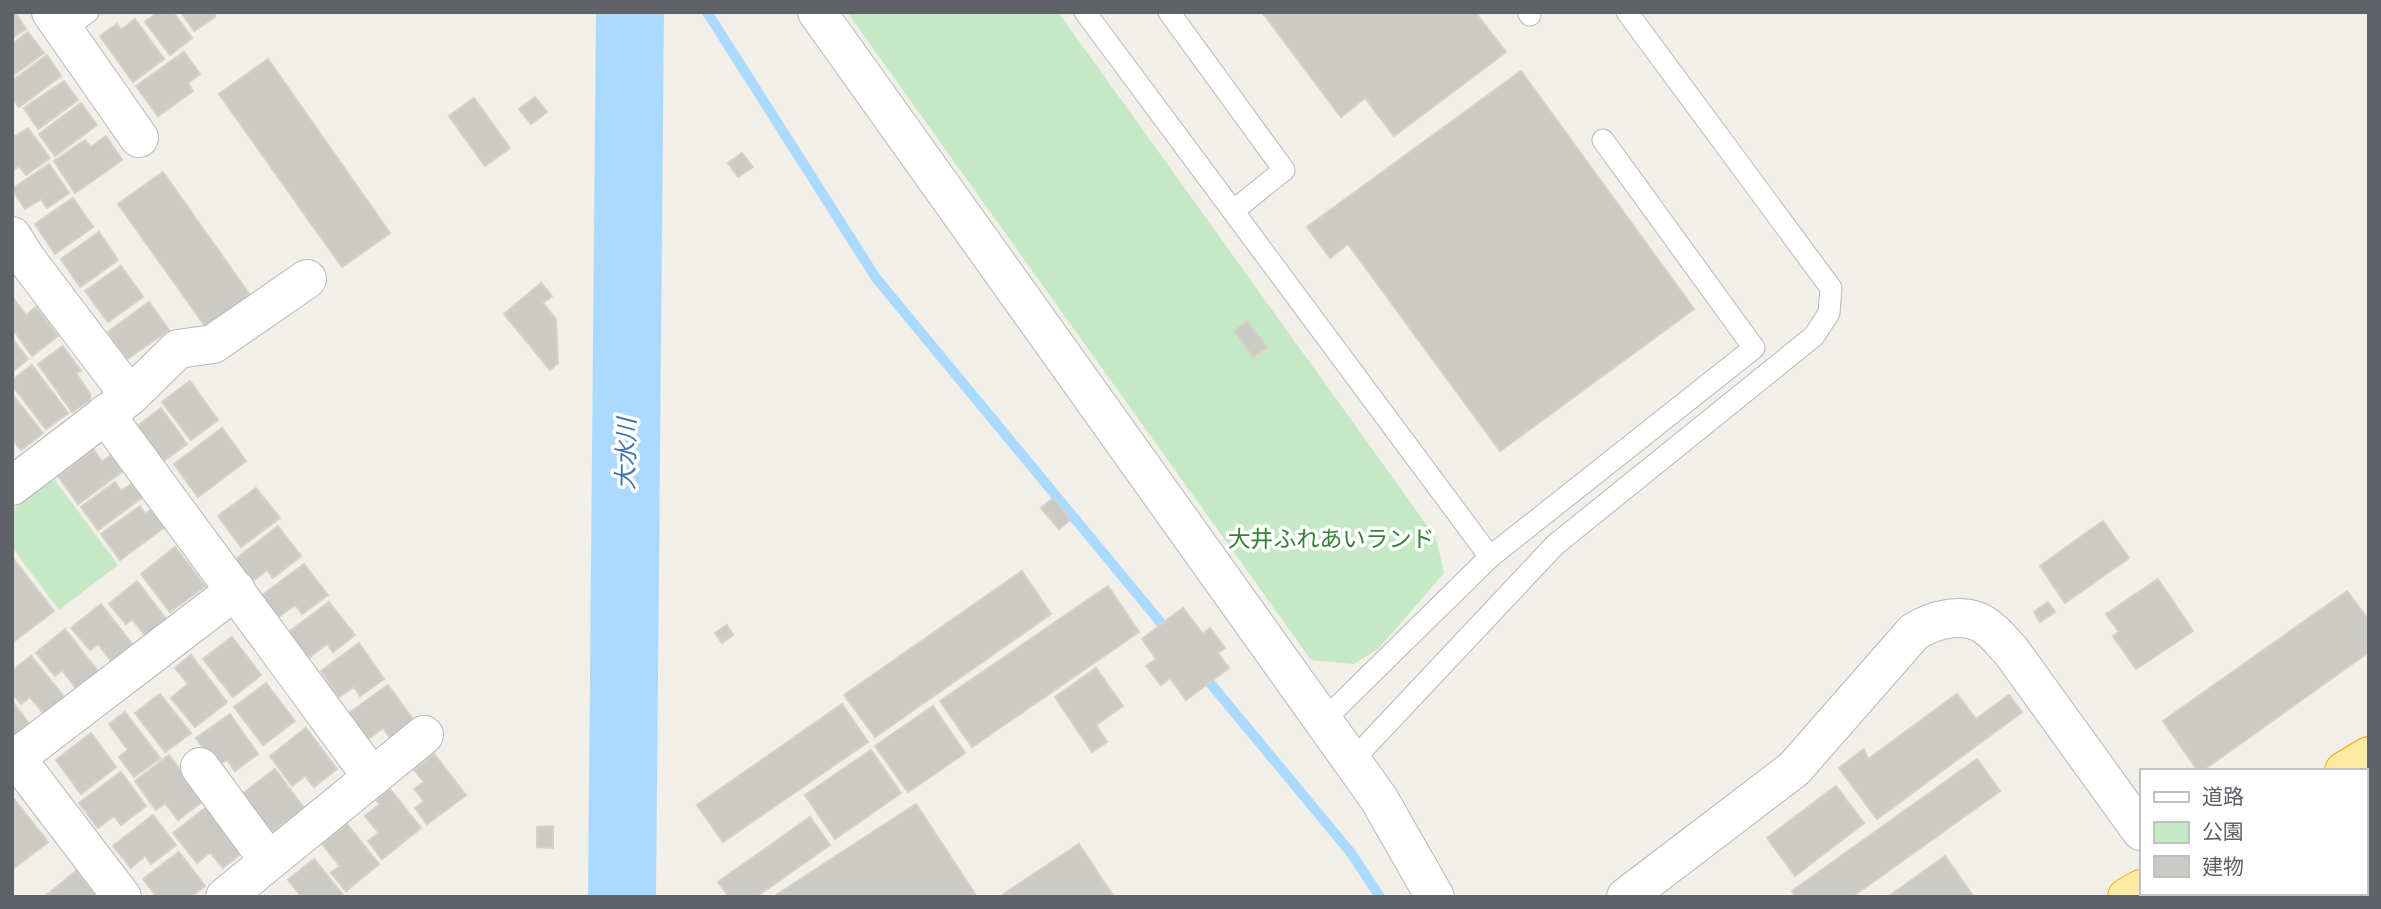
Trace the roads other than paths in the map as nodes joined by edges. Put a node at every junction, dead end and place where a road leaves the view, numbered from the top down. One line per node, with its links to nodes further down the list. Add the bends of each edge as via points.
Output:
1 (817, 12): 15 (street)
2 (1085, 12): 8 (lane)
3 (1169, 12): 8 (lane, via 1284,170)
4 (1628, 12): 19 (lane, via 1831,288 1829,313 1814,336 1555,545)
5 (67, 18): 6 (street)
6 (139, 138)
7 (1603, 140): 13 (lane, via 1754,348)
8 (1233, 211): 13 (lane)
9 (17, 256): 11 (street)
10 (307, 279): 11 (street, via 213,344 178,349)
11 (118, 405): 12 (street); 14 (street)
12 (12, 486)
13 (1490, 557): 15 (lane)
14 (236, 590): 18 (street); 22 (street)
15 (1324, 721): 19 (street)
16 (424, 736): 22 (street)
17 (2369, 756): 21 (highway)
18 (14, 759): 25 (street)
19 (1352, 761): 27 (street)
20 (200, 767): 24 (street)
21 (2347, 769)
22 (372, 777): 24 (street)
23 (2140, 830): 28 (street, via 2011,651 1986,625 1958,618 1928,623 1914,632 1794,769)
24 (269, 861): 26 (street)
25 (122, 897)
26 (225, 897)
27 (1435, 897)
28 (1626, 897)

